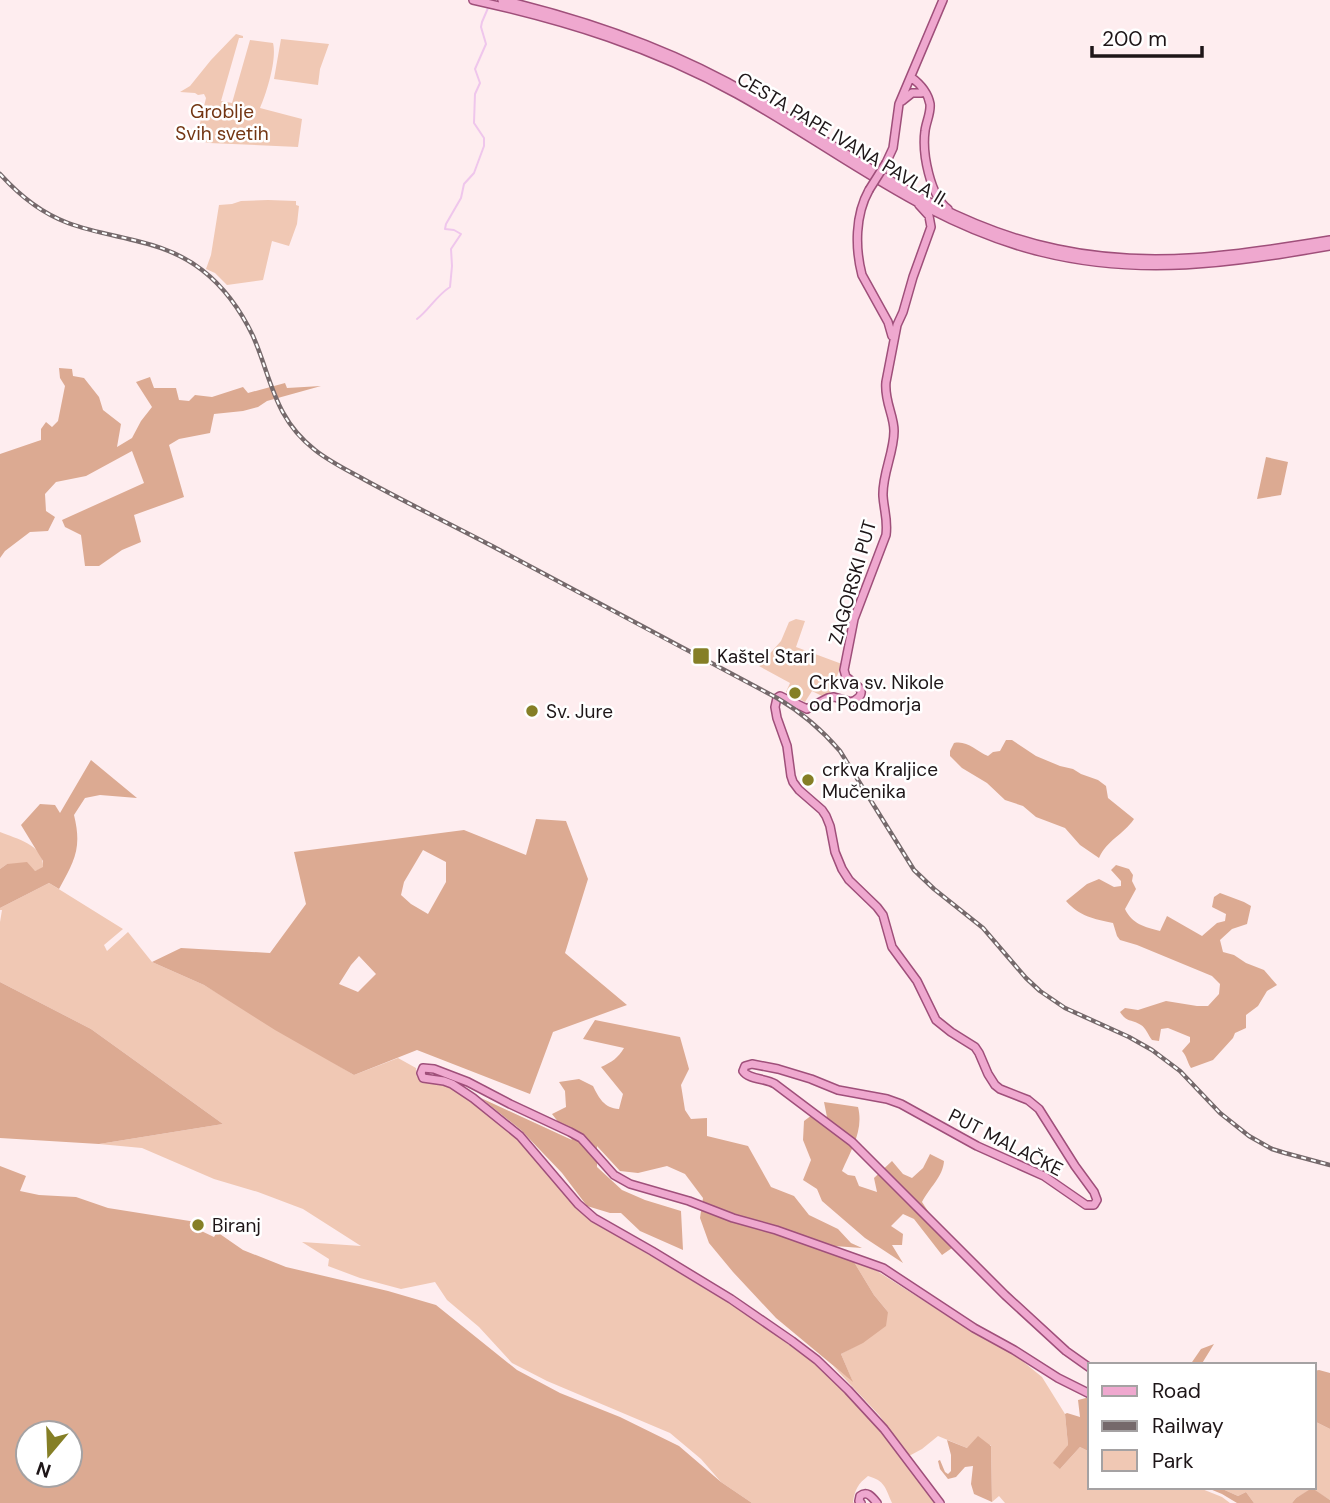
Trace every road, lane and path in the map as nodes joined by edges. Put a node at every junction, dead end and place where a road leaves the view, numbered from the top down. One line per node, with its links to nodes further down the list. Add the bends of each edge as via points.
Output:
1 (473, 0): 9 (main road, CESTA PAPE IVANA PAVLA II., via 586,29 680,65 749,101)
2 (502, 0): 8 (main road, CESTA PAPE IVANA PAVLA II., via 593,25 674,56 752,96)
3 (943, 0): 4 (main road)
4 (909, 80): 5 (main road, via 919,82); 6 (main road)
5 (924, 95): 6 (main road, via 912,93); 7 (main road, via 930,107 924,152)
6 (899, 104): 13 (main road, bridge, via 893,148 861,208 857,252 862,275)
7 (932, 183): 8 (main road, via 925,195); 10 (main road, via 942,205)
8 (904, 189): 10 (main road, CESTA PAPE IVANA PAVLA II.)
9 (919, 205): 10 (main road, CESTA PAPE IVANA PAVLA II.); 11 (main road, via 929,216)
10 (960, 221): 11 (main road, via 940,221); 12 (main road, CESTA PAPE IVANA PAVLA II., via 988,236 1042,252 1132,266 1215,263)
11 (931, 227): 13 (main road, via 903,312)
12 (1328, 241)
13 (892, 325): 14 (main road, ZAGORSKI PUT, via 885,391 895,429 883,495 888,522 854,619 844,670 861,693 852,702 834,697 807,709)
14 (780, 696): 15 (main road, PUT MALAČKE, via 776,718 787,746 790,776 826,816 842,869 883,915 892,947 917,981 936,1020 975,1047 995,1085 1039,1108 1097,1200 1086,1205 1044,1176 887,1099 838,1090 761,1066 747,1065 744,1073 775,1084 852,1142 1005,1295)
15 (1088, 1367)
16 (1088, 1394): 19 (main road, via 883,1268 630,1184 614,1175 581,1138 468,1082 423,1068 423,1078 460,1088 520,1136 594,1218 731,1299 817,1360 884,1429)
17 (861, 1503): 18 (main road, via 860,1496 865,1493)
18 (877, 1503)
19 (940, 1503)

